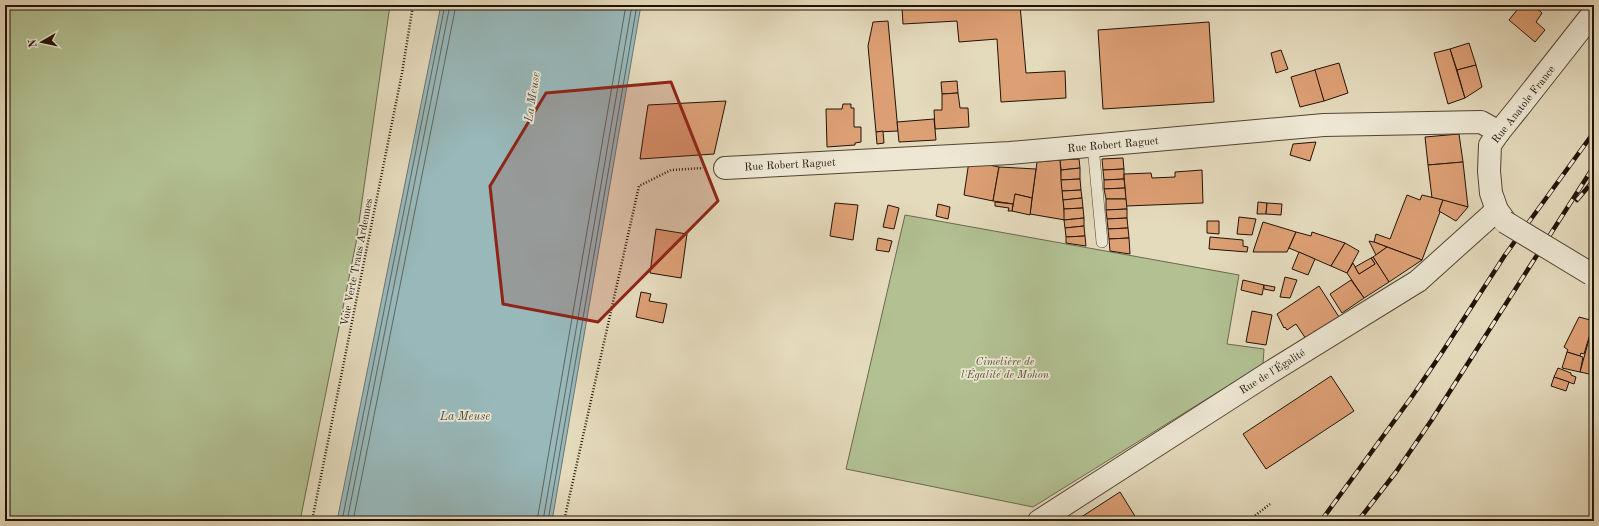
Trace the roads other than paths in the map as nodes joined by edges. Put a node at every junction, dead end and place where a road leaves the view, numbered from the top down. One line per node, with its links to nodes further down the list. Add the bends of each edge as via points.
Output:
1 (1594, 12): 2 (street, Rue Anatole France)
2 (1499, 132): 3 (street, Rue Robert Raguet, via 1481,122 1324,125); 5 (street, Rue Anatole France, via 1490,145 1489,171 1491,193)
3 (1093, 146): 4 (street, Rue Robert Raguet, via 1010,153); 6 (lane)
4 (725, 168)
5 (1501, 216): 7 (street, bridge); 8 (street, Rue de l'Égalité, via 1418,281)
6 (1102, 242)
7 (1592, 275)
8 (1039, 521)

